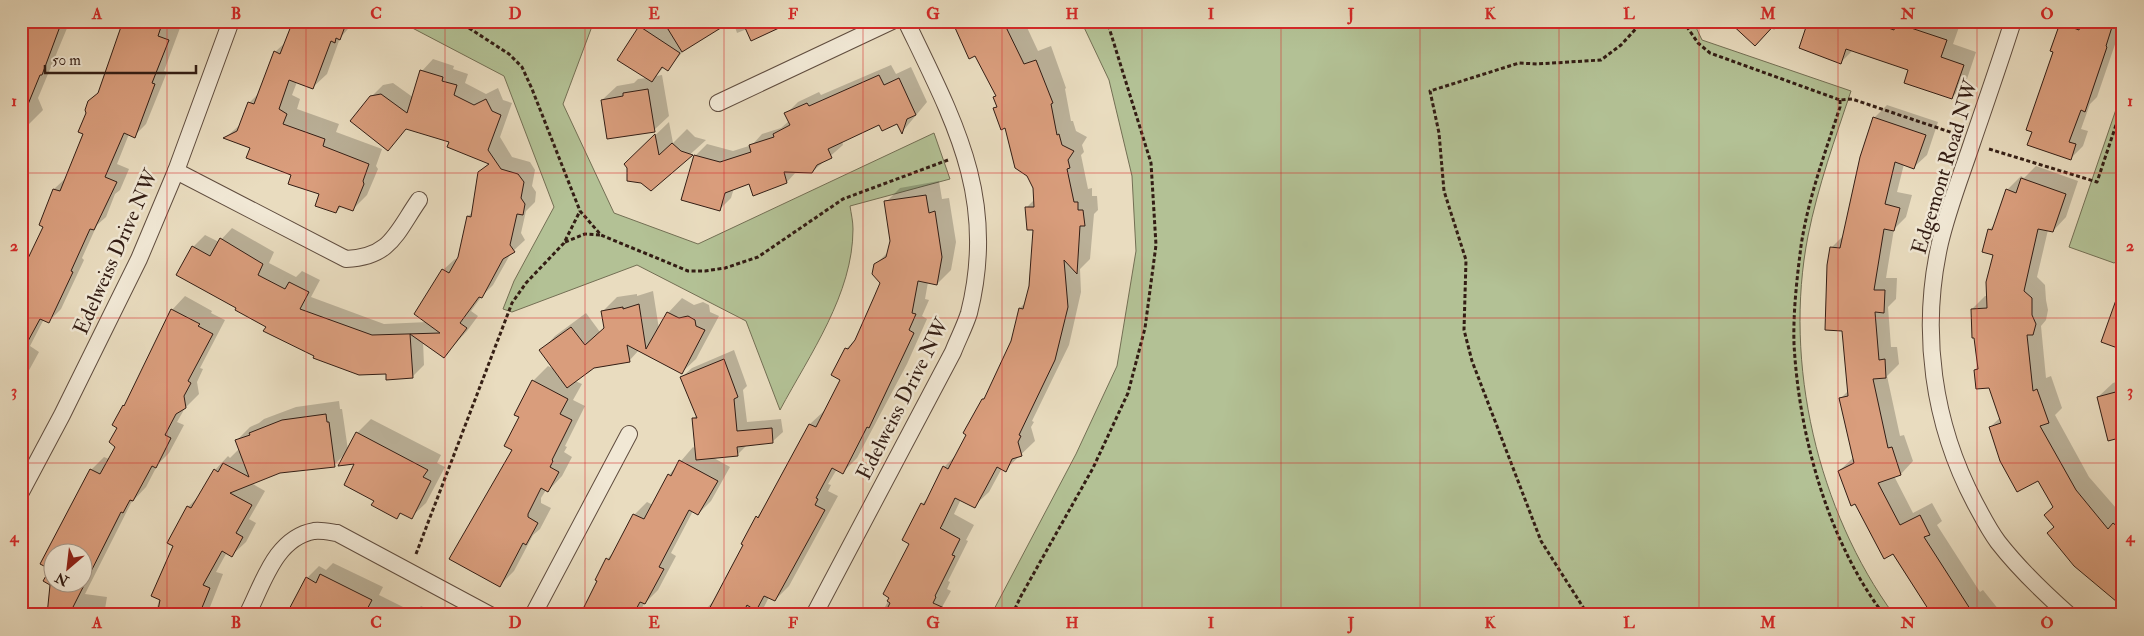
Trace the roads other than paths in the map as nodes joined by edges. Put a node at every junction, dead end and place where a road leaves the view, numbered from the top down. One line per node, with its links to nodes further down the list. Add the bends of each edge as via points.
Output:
1 (231, 21): 6 (street, Edelweiss Drive NW)
2 (892, 21): 5 (street)
3 (906, 21): 13 (street, Edelweiss Drive NW, via 949,112 966,157 979,222 978,259 968,314 953,352)
4 (2014, 21): 14 (street, Edgemont Road NW, via 1940,243 1932,289 1930,331 1937,398 1953,456 1997,541 2032,582)
5 (718, 102)
6 (176, 171): 7 (street, via 346,259 373,255 386,248); 9 (street, Edelweiss Drive NW, via 111,318)
7 (419, 200)
8 (629, 434): 12 (street)
9 (23, 483)
10 (247, 615): 11 (street, via 282,548 293,538 315,531 337,533)
11 (490, 615)
12 (533, 615)
13 (814, 615)
14 (2069, 615)

